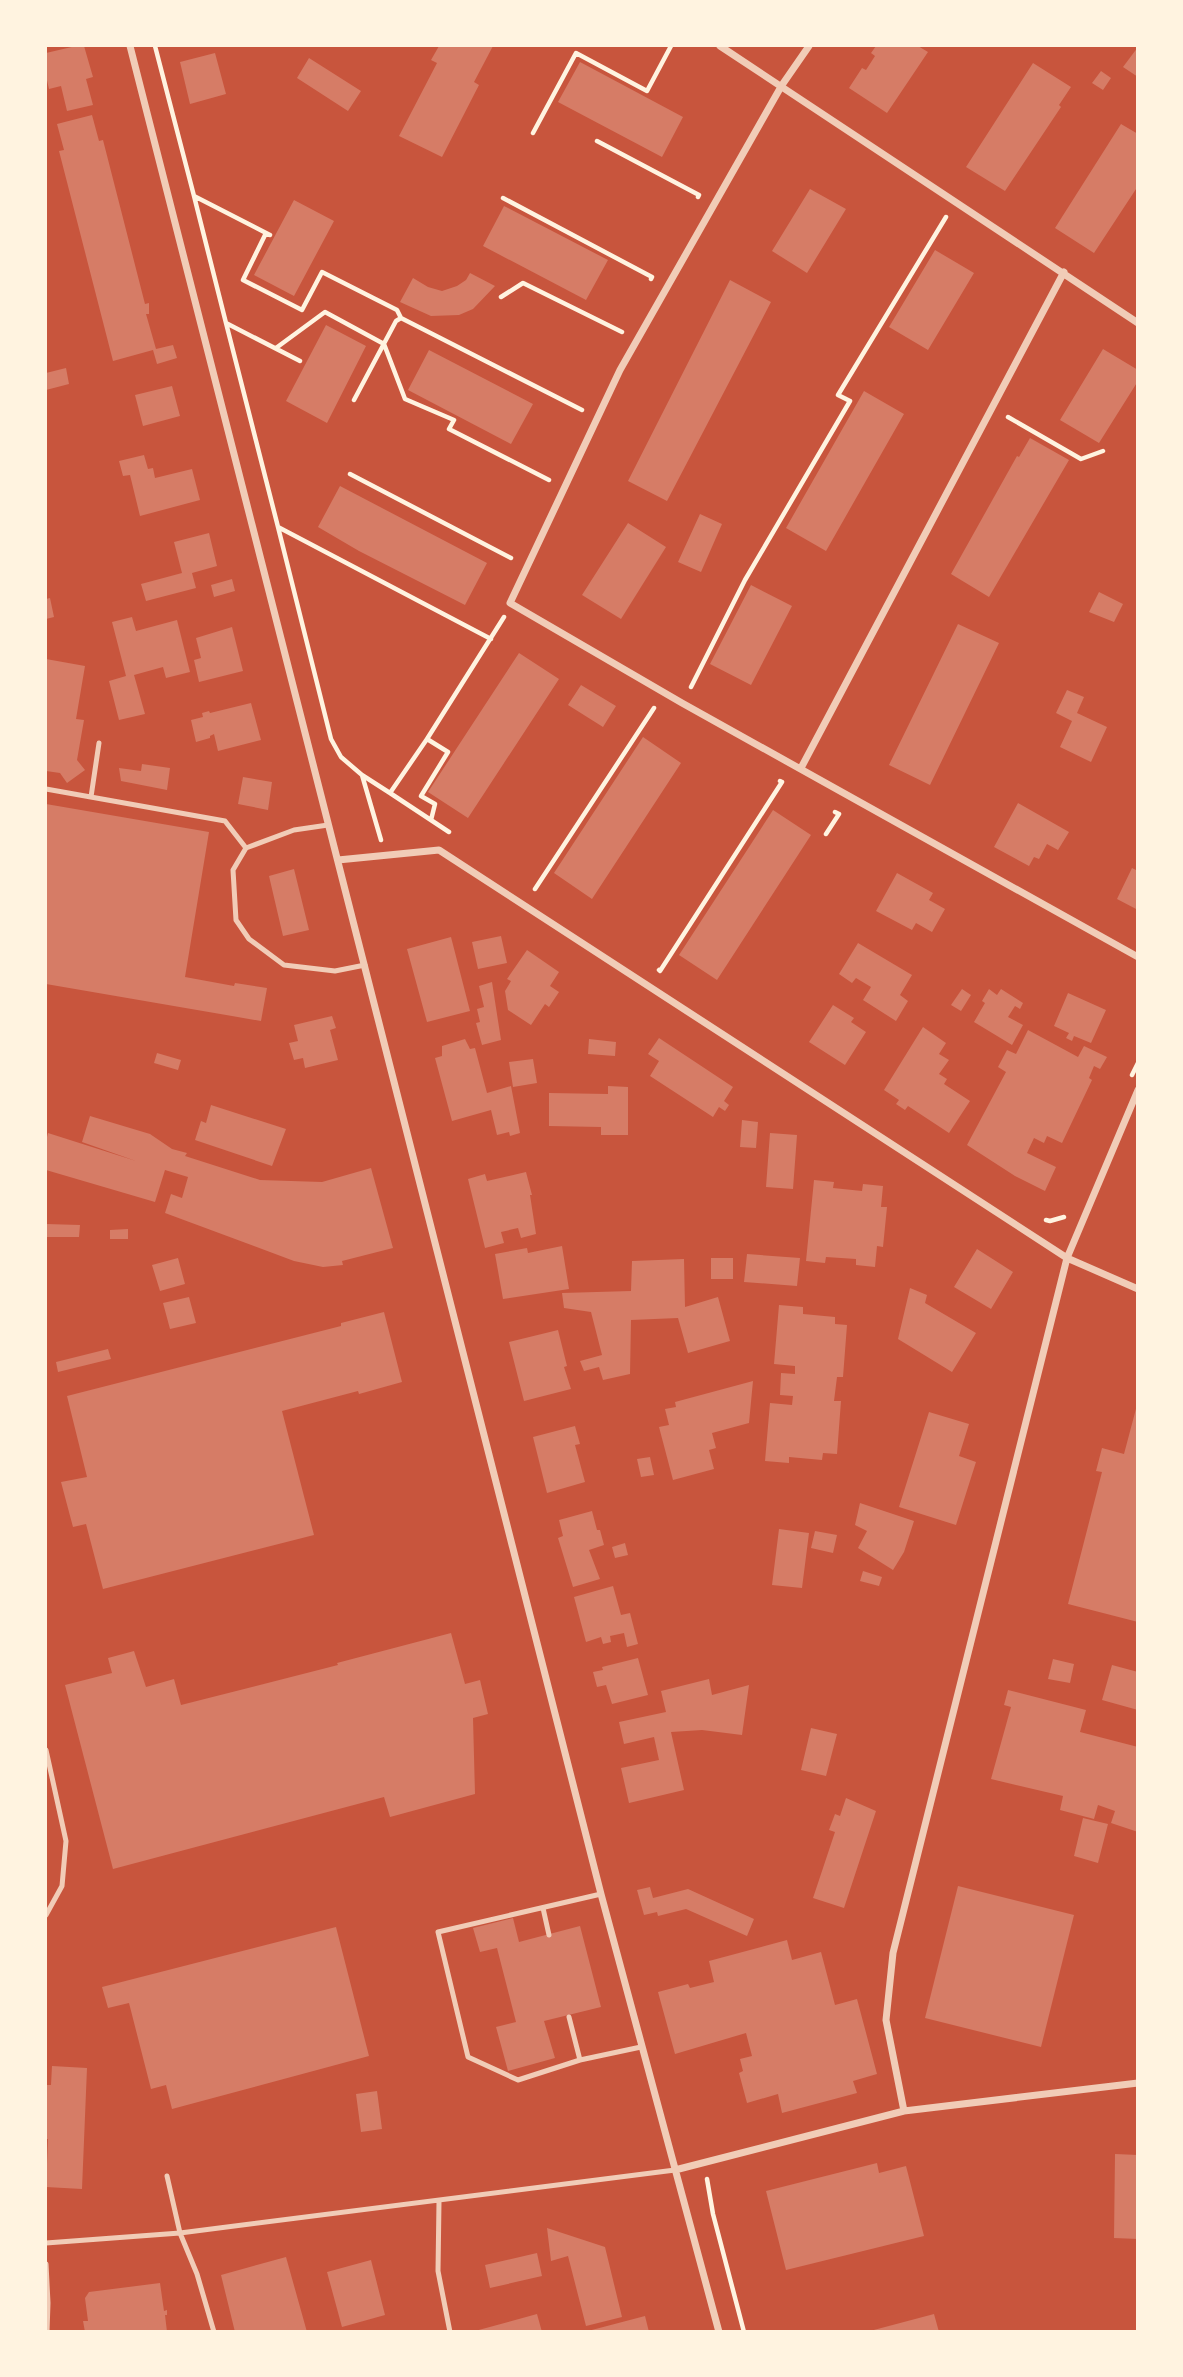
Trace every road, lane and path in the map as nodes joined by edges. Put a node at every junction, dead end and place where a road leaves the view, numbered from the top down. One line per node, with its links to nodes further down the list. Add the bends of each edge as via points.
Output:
1 (130, 46): 53 (street)
2 (155, 46): 11 (path)
3 (671, 46): 7 (path, via 647,91 576,54)
4 (720, 46): 6 (street)
5 (809, 46): 6 (street)
6 (782, 85): 13 (street); 41 (street, via 620,370 510,603)
7 (533, 133)
8 (597, 141): 10 (path)
9 (705, 185): 10 (path)
10 (699, 195): 14 (path)
11 (194, 196): 20 (path, via 267,234 243,280 302,310 322,272 397,310); 22 (path)
12 (503, 198): 17 (path)
13 (956, 201): 16 (street); 41 (path, via 838,395 849,401 745,580)
14 (692, 207)
15 (659, 265): 17 (path)
16 (1063, 272): 23 (street); 30 (street)
17 (652, 277): 18 (path)
18 (646, 288)
19 (501, 297): 24 (path, via 523,283)
20 (401, 318): 25 (path); 31 (path)
21 (629, 321): 24 (path)
22 (226, 323): 27 (path); 35 (path)
23 (1138, 323)
24 (623, 332): 26 (path)
25 (384, 344): 27 (path, via 324,312); 29 (path); 34 (path, via 405,399 454,420 449,429)
26 (618, 344)
27 (276, 348): 28 (path)
28 (300, 360)
29 (354, 400)
30 (992, 408): 32 (path, via 1081,459); 45 (street)
31 (586, 412)
32 (1103, 451)
33 (350, 474): 36 (path)
34 (553, 482)
35 (278, 527): 40 (path); 46 (path, via 331,739 341,757)
36 (515, 560)
37 (499, 611): 38 (path)
38 (505, 616): 39 (path); 40 (path)
39 (516, 623)
40 (491, 639): 43 (path)
41 (682, 704): 45 (street)
42 (665, 714): 59 (path, via 653,707 535,889)
43 (427, 740): 49 (path); 52 (path, via 448,752 421,796 435,804)
44 (99, 743): 50 (lane)
45 (801, 768): 60 (street)
46 (362, 775): 49 (path); 57 (path)
47 (771, 776): 63 (path, via 782,782)
48 (46, 789): 50 (lane)
49 (390, 793): 52 (path)
50 (91, 797): 56 (lane, via 225,821)
51 (828, 807): 54 (path, via 839,814)
52 (430, 820): 55 (path)
53 (328, 825): 56 (lane, via 294,830); 58 (street)
54 (826, 834)
55 (454, 835)
56 (246, 848): 62 (lane, via 233,870 233,896 236,920 249,939 284,965 335,971)
57 (385, 855): 58 (street); 70 (street, via 439,850)
58 (338, 860): 62 (street)
59 (546, 896)
60 (1138, 957)
61 (649, 963): 63 (path)
62 (365, 965): 73 (street)
63 (660, 971): 64 (path)
64 (672, 978)
65 (1138, 1063): 66 (path)
66 (1126, 1087)
67 (1138, 1090): 70 (street)
68 (1072, 1211): 69 (path, via 1050,1221)
69 (1036, 1216)
70 (1067, 1258): 71 (street); 81 (street, via 893,1953 886,2020)
71 (1138, 1289)
72 (46, 1750): 75 (lane, via 66,1841 62,1886)
73 (601, 1894): 74 (lane); 78 (street)
74 (543, 1908): 76 (lane); 79 (lane, via 438,1932 468,2057 518,2080)
75 (46, 1915)
76 (549, 1935)
77 (569, 2017): 79 (lane)
78 (641, 2048): 79 (lane); 83 (street)
79 (580, 2060)
80 (1138, 2083): 81 (street)
81 (904, 2111): 82 (street)
82 (704, 2163): 83 (street); 93 (path)
83 (675, 2170): 85 (lane); 92 (street)
84 (167, 2176): 86 (lane)
85 (439, 2202): 86 (lane); 91 (lane, via 438,2271)
86 (180, 2233): 87 (lane); 90 (lane)
87 (46, 2242)
88 (46, 2264): 89 (lane)
89 (47, 2332)
90 (214, 2332)
91 (450, 2332)
92 (719, 2332)
93 (744, 2332)

